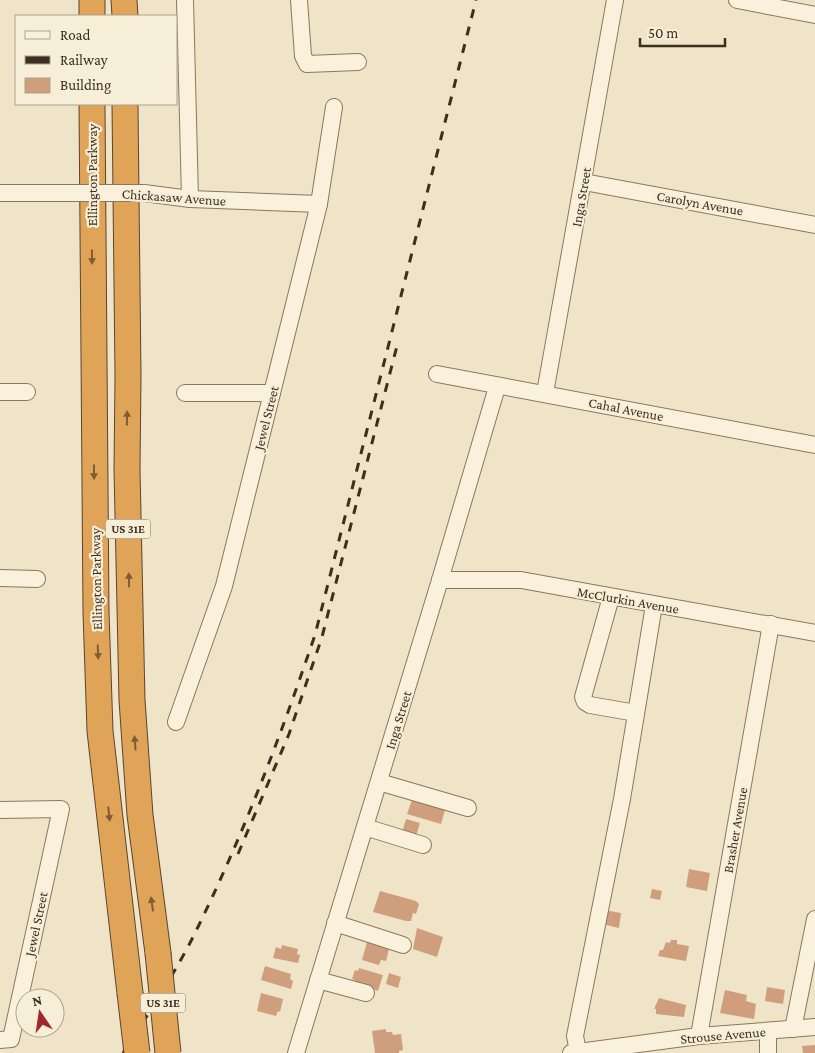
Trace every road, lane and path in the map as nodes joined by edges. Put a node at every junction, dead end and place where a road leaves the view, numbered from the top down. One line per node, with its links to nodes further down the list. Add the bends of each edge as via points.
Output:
1 (92, 0): 8 (highway)
2 (124, 0): 9 (highway)
3 (185, 0): 16 (street)
4 (300, 0): 10 (street, via 303,56 307,64)
5 (615, 0): 14 (street, Inga Street)
6 (737, 0): 7 (street)
7 (815, 14)
8 (92, 15)
9 (125, 15)
10 (358, 62)
11 (92, 105): 46 (highway, Ellington Parkway / US 31E, one-way to 46, via 96,622 100,732)
12 (125, 105): 54 (highway, US 31E, one-way to 12, bridge, via 140,815 132,700 126,469)
13 (334, 107): 17 (street, Jewel Street)
14 (584, 182): 18 (street, Carolyn Avenue); 25 (street, Inga Street)
15 (0, 193): 16 (street, Chickasaw Avenue, bridge, via 144,193)
16 (190, 199): 17 (street, Chickasaw Avenue)
17 (319, 204): 24 (street, Jewel Street)
18 (815, 225)
19 (437, 374): 20 (street, Cahal Avenue)
20 (497, 386): 25 (street, Cahal Avenue); 29 (street, Inga Street)
21 (0, 392): 22 (street)
22 (27, 392)
23 (185, 393): 24 (street)
24 (272, 393): 35 (street, Jewel Street, via 224,586)
25 (545, 393): 26 (street, Cahal Avenue)
26 (815, 445)
27 (0, 578): 28 (street)
28 (37, 579)
29 (440, 580): 30 (street, McClurkin Avenue, via 521,580); 36 (street, Inga Street)
30 (611, 597): 31 (street, McClurkin Avenue); 34 (street, via 583,697 590,705)
31 (654, 605): 32 (street, McClurkin Avenue); 34 (street)
32 (770, 624): 33 (street, McClurkin Avenue); 50 (street, Brasher Avenue)
33 (815, 633)
34 (636, 713): 56 (street, via 575,1036)
35 (176, 722)
36 (379, 782): 37 (street); 39 (street, Inga Street)
37 (468, 808)
38 (0, 810): 51 (street, Jewel Street, via 61,809)
39 (365, 827): 40 (street); 42 (street, Inga Street)
40 (423, 845)
41 (815, 919): 48 (street)
42 (335, 923): 43 (street); 44 (street, Inga Street)
43 (403, 945)
44 (318, 980): 45 (street); 55 (street, Inga Street)
45 (366, 993)
46 (127, 998): 52 (highway); 53 (highway, US 31E, bridge)
47 (815, 1028): 48 (street, Strouse Avenue)
48 (794, 1029): 49 (street, Strouse Avenue)
49 (768, 1031): 50 (street, Strouse Avenue); 57 (street)
50 (699, 1036): 56 (street, Strouse Avenue)
51 (6, 1039)
52 (124, 1053)
53 (137, 1053)
54 (168, 1053)
55 (296, 1053)
56 (575, 1053)
57 (768, 1053)

